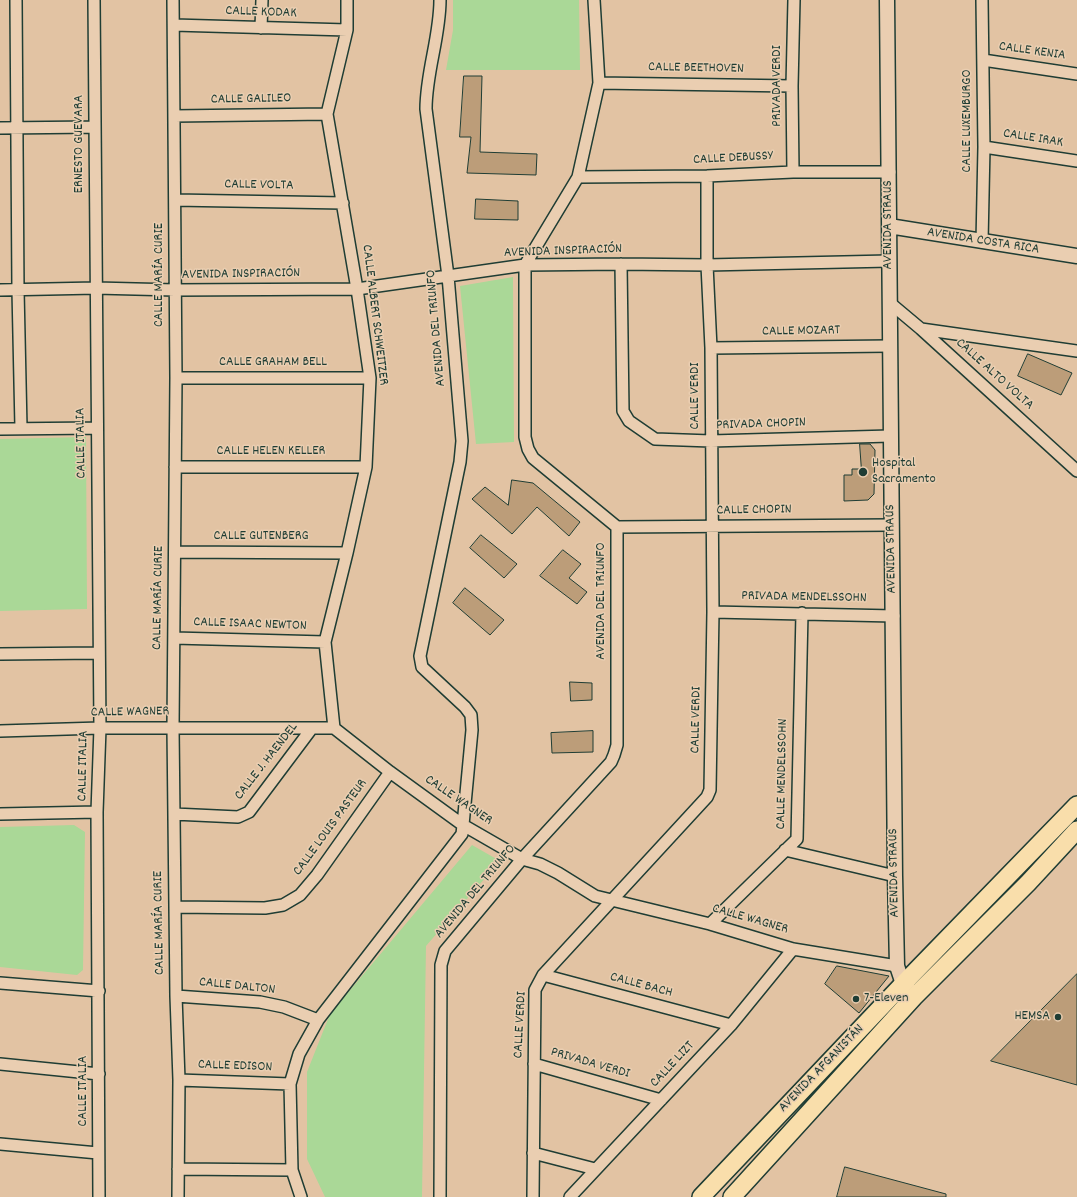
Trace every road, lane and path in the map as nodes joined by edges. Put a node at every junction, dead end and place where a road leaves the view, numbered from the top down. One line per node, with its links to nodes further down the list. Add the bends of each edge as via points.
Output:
1 (16, 0): 22 (street)
2 (94, 0): 20 (street, ERNESTO GUEVARA)
3 (173, 0): 11 (street, CALLE MARÍA CURIE)
4 (262, 0): 12 (street)
5 (347, 0): 13 (street, CALLE ALBERT SCHWEITZER)
6 (440, 0): 38 (street, AVENIDA DEL TRIUNFO, via 426,109)
7 (594, 0): 16 (street)
8 (794, 0): 17 (street, PRIVADA VERDI)
9 (887, 0): 26 (street, AVENIDA STRAUS)
10 (982, 0): 14 (street, CALLE LUXEMBURGO)
11 (174, 25): 12 (street, CALLE KODAK); 19 (street, CALLE MARÍA CURIE)
12 (262, 28): 13 (street, CALLE KODAK)
13 (347, 30): 18 (street, CALLE ALBERT SCHWEITZER)
14 (983, 60): 15 (street, CALLE KENIA); 23 (street, CALLE LUXEMBURGO)
15 (1077, 74)
16 (599, 83): 17 (street, CALLE BEETHOVEN); 28 (street)
17 (792, 86): 25 (street, PRIVADA VERDI)
18 (327, 114): 19 (street, CALLE GALILEO); 30 (street, CALLE ALBERT SCHWEITZER)
19 (174, 116): 29 (street, CALLE MARÍA CURIE)
20 (95, 126): 22 (street); 39 (street, ERNESTO GUEVARA)
21 (0, 128): 22 (street)
22 (16, 128): 42 (street)
23 (984, 146): 24 (street, CALLE IRAK); 32 (street, CALLE LUXEMBURGO)
24 (1077, 161)
25 (793, 172): 26 (street, CALLE DEBUSSY); 27 (street, CALLE DEBUSSY)
26 (890, 172): 31 (street, AVENIDA STRAUS)
27 (707, 176): 28 (street, CALLE DEBUSSY); 37 (street, CALLE VERDI)
28 (578, 177): 36 (street)
29 (175, 200): 30 (street, CALLE VOLTA); 43 (street, CALLE MARÍA CURIE)
30 (343, 203): 40 (street, CALLE ALBERT SCHWEITZER)
31 (889, 226): 32 (street, AVENIDA COSTA RICA); 34 (street, AVENIDA STRAUS)
32 (982, 242): 33 (street, AVENIDA COSTA RICA)
33 (1077, 256)
34 (889, 261): 37 (street, AVENIDA INSPIRACIÓN); 44 (street, AVENIDA STRAUS)
35 (621, 264): 36 (street, AVENIDA INSPIRACIÓN); 37 (street, AVENIDA INSPIRACIÓN); 55 (street, PRIVADA CHOPIN, via 625,416 655,438)
36 (525, 265): 38 (street, AVENIDA INSPIRACIÓN); 60 (street, AVENIDA DEL TRIUNFO, via 525,437 528,449 533,458)
37 (708, 265): 47 (street, CALLE VERDI)
38 (448, 276): 40 (street, AVENIDA INSPIRACIÓN); 81 (street, AVENIDA DEL TRIUNFO, via 462,441 420,656 422,667 471,715 472,730)
39 (96, 288): 42 (street, AVENIDA INSPIRACIÓN); 43 (street, AVENIDA INSPIRACIÓN); 52 (street, CALLE ITALIA)
40 (357, 289): 43 (street, AVENIDA INSPIRACIÓN); 50 (street, CALLE ALBERT SCHWEITZER)
41 (0, 290): 42 (street, AVENIDA INSPIRACIÓN)
42 (18, 290): 51 (street)
43 (175, 290): 49 (street, CALLE MARÍA CURIE)
44 (890, 303): 45 (street, CALLE ALTO VOLTA); 46 (street, AVENIDA STRAUS)
45 (921, 329): 48 (street); 58 (street, CALLE ALTO VOLTA)
46 (890, 346): 47 (street, CALLE MOZART); 54 (street, AVENIDA STRAUS)
47 (712, 348): 55 (street, CALLE VERDI)
48 (1077, 351)
49 (176, 378): 50 (street, CALLE GRAHAM BELL); 57 (street, CALLE MARÍA CURIE)
50 (370, 378): 56 (street, CALLE ALBERT SCHWEITZER)
51 (21, 428): 52 (street); 53 (street)
52 (97, 428): 69 (street, CALLE ITALIA)
53 (0, 429)
54 (890, 436): 55 (street, PRIVADA CHOPIN); 59 (street, AVENIDA STRAUS)
55 (711, 441): 61 (street, CALLE VERDI)
56 (366, 467): 57 (street, CALLE HELEN KELLER); 63 (street, CALLE ALBERT SCHWEITZER)
57 (175, 468): 62 (street, CALLE MARÍA CURIE)
58 (1077, 471)
59 (891, 525): 61 (street, CALLE CHOPIN); 66 (street, AVENIDA STRAUS)
60 (617, 527): 61 (street, CALLE CHOPIN); 84 (street, AVENIDA DEL TRIUNFO, via 617,738 614,755 611,762)
61 (711, 527): 64 (street, CALLE VERDI)
62 (175, 552): 63 (street, CALLE GUTENBERG); 67 (street, CALLE MARÍA CURIE)
63 (348, 553): 68 (street, CALLE ALBERT SCHWEITZER)
64 (713, 612): 65 (street, PRIVADA MENDELSSOHN); 86 (street, CALLE VERDI, via 710,790 707,797)
65 (802, 613): 66 (street, PRIVADA MENDELSSOHN); 83 (street, CALLE MENDELSSOHN, via 797,839)
66 (894, 616): 85 (street, AVENIDA STRAUS)
67 (174, 638): 68 (street, CALLE ISAAC NEWTON); 72 (street, CALLE MARÍA CURIE)
68 (324, 642): 74 (street, CALLE ALBERT SCHWEITZER)
69 (99, 653): 70 (street); 71 (street, CALLE ITALIA)
70 (0, 654)
71 (100, 728): 72 (street, CALLE WAGNER); 75 (street, CALLE WAGNER); 78 (street, CALLE ITALIA)
72 (173, 728): 73 (street, CALLE WAGNER); 80 (street, CALLE MARÍA CURIE)
73 (312, 728): 74 (street, CALLE WAGNER); 80 (street, CALLE J. HAENDEL, via 249,812 238,817)
74 (334, 728): 76 (street, CALLE WAGNER)
75 (0, 731)
76 (390, 772): 81 (street, CALLE WAGNER); 87 (street, CALLE LOUIS PASTEUR, via 300,895 283,905 265,908)
77 (1077, 805): 93 (main road, AVENIDA AFGANISTÁN)
78 (97, 812): 79 (street); 94 (street, CALLE ITALIA)
79 (0, 814)
80 (174, 814): 87 (street, CALLE MARÍA CURIE)
81 (463, 825): 84 (street, CALLE WAGNER); 97 (street, AVENIDA DEL TRIUNFO, via 462,834)
82 (1077, 830): 96 (main road, AVENIDA AFGANISTÁN)
83 (785, 850): 85 (street); 88 (street, CALLE MENDELSSOHN)
84 (522, 859): 86 (street, CALLE WAGNER, via 558,872 595,896); 114 (street, AVENIDA DEL TRIUNFO, via 445,951 441,965)
85 (895, 876): 90 (street, AVENIDA STRAUS)
86 (612, 900): 88 (street, CALLE WAGNER); 91 (street, CALLE VERDI)
87 (175, 907): 95 (street, CALLE MARÍA CURIE)
88 (710, 924): 89 (street, CALLE WAGNER)
89 (793, 949): 90 (street, CALLE WAGNER); 98 (street, CALLE LIZT)
90 (897, 966): 93 (street, AVENIDA STRAUS)
91 (543, 975): 98 (street, CALLE BACH); 100 (street, CALLE VERDI, via 535,990)
92 (0, 983): 94 (street)
93 (903, 984): 96 (street, AVENIDA STRAUS); 117 (main road, AVENIDA AFGANISTÁN)
94 (99, 991): 101 (street, CALLE ITALIA)
95 (176, 996): 97 (street, CALLE DALTON, via 260,1002 284,1007); 102 (street, CALLE MARÍA CURIE)
96 (914, 997): 118 (main road, AVENIDA AFGANISTÁN)
97 (318, 1020): 103 (street, AVENIDA DEL TRIUNFO, via 299,1054)
98 (731, 1025): 104 (street, CALLE LIZT)
99 (0, 1064): 101 (street)
100 (534, 1064): 104 (street, PRIVADA VERDI); 107 (street, CALLE VERDI)
101 (99, 1074): 106 (street, CALLE ITALIA)
102 (179, 1080): 103 (street, CALLE EDISON); 109 (street, CALLE MARÍA CURIE)
103 (290, 1084): 110 (street, AVENIDA DEL TRIUNFO)
104 (661, 1100): 108 (street, CALLE LIZT)
105 (0, 1144): 106 (street)
106 (98, 1153): 111 (street, CALLE ITALIA)
107 (533, 1153): 108 (street); 115 (street, CALLE VERDI)
108 (595, 1169): 116 (street, CALLE LIZT)
109 (178, 1170): 110 (street); 112 (street, CALLE MARÍA CURIE)
110 (292, 1170): 113 (street, AVENIDA DEL TRIUNFO)
111 (99, 1197)
112 (178, 1197)
113 (301, 1197)
114 (440, 1197)
115 (533, 1197)
116 (570, 1197)
117 (701, 1197)
118 (732, 1197)

